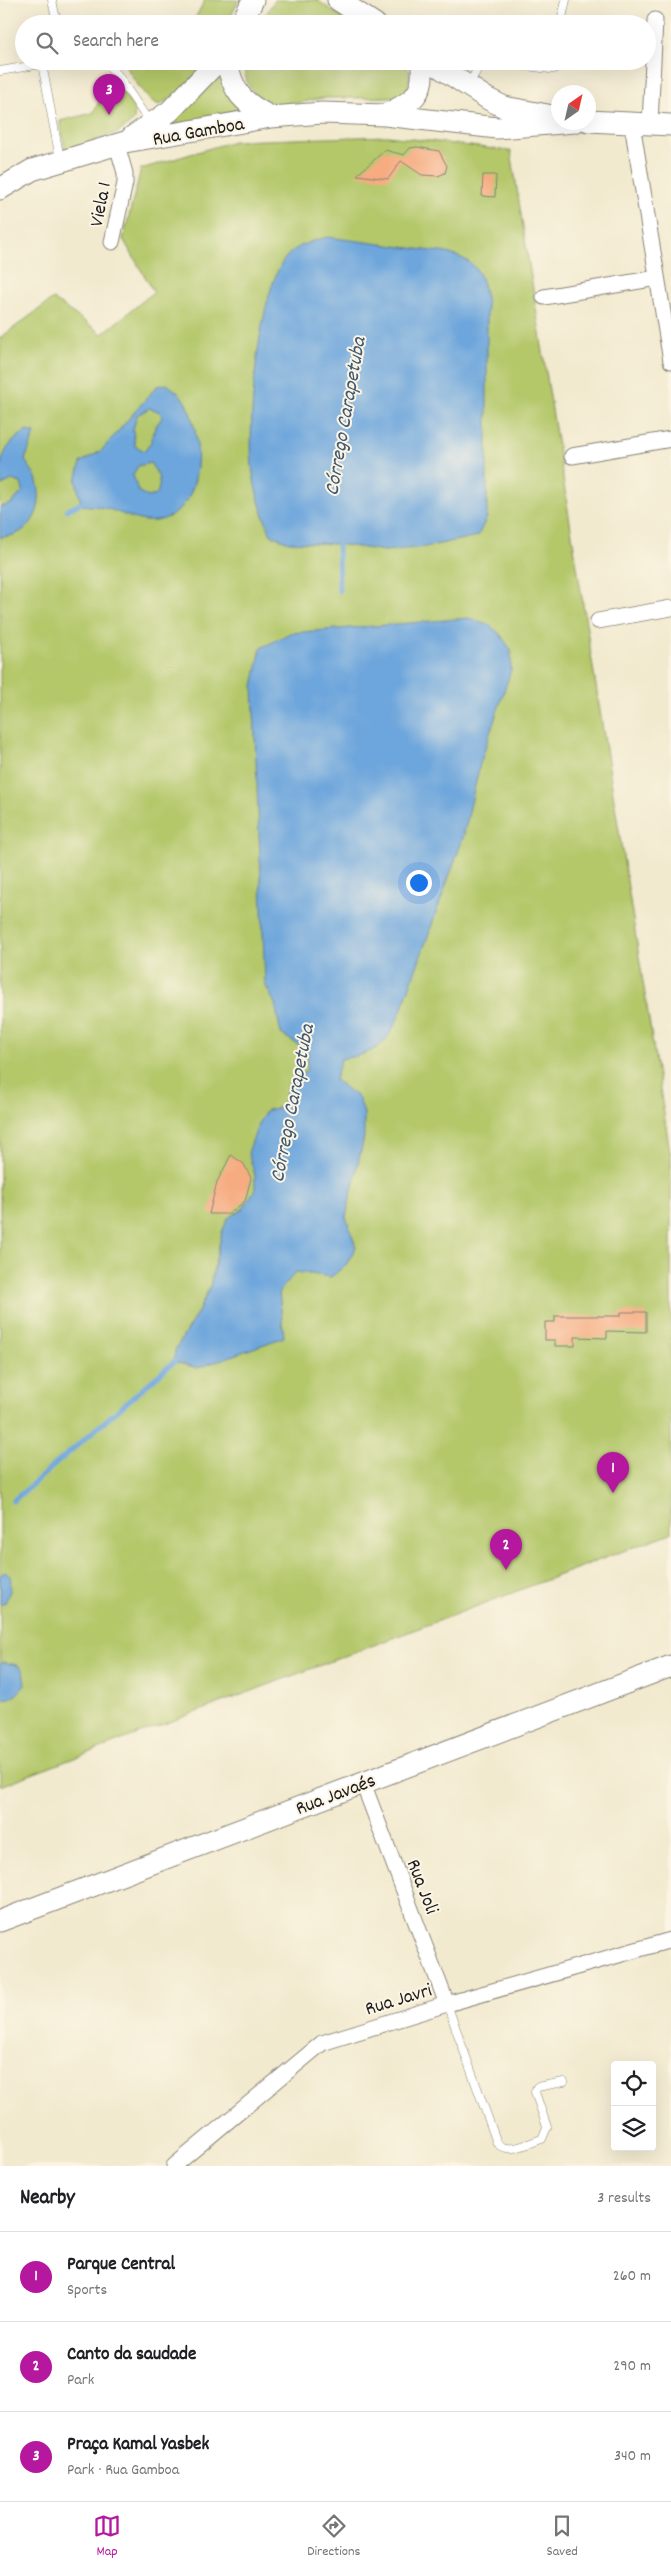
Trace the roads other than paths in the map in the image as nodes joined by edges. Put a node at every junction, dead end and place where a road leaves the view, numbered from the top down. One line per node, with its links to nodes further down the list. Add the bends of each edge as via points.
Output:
1 (52, 0): 6 (lane)
2 (338, 0): 8 (street)
3 (369, 0): 9 (street)
4 (566, 0): 10 (lane)
5 (254, 1): 7 (street)
6 (55, 15)
7 (246, 15)
8 (361, 15)
9 (377, 15)
10 (563, 15)
11 (15, 68): 20 (lane)
12 (43, 70): 30 (lane)
13 (112, 70): 26 (lane)
14 (209, 70): 26 (street, Rua Gamboa, via 170,111)
15 (228, 70): 24 (street, via 239,96)
16 (422, 70): 22 (street, via 423,84 419,92 407,104)
17 (443, 70): 21 (street)
18 (477, 70): 21 (lane)
19 (653, 70): 28 (street)
20 (0, 71)
21 (468, 87): 23 (street, via 504,107)
22 (386, 115): 24 (street, Rua Gamboa, via 323,113); 27 (street, Rua Gamboa, via 497,128)
23 (551, 116)
24 (270, 117): 29 (street, Rua Gamboa)
25 (596, 122): 28 (street)
26 (152, 124): 29 (street, Rua Gamboa)
27 (551, 124)
28 (651, 124): 33 (street)
29 (121, 143): 30 (street, Rua Gamboa); 32 (street, Viela 1, via 125,183)
30 (60, 161): 31 (street, Rua Gamboa, via 32,170)
31 (0, 189)
32 (112, 242)
33 (657, 278): 34 (street); 35 (street)
34 (544, 297)
35 (671, 361)
36 (671, 439): 37 (street)
37 (572, 456)
38 (671, 608): 39 (street)
39 (598, 621)
40 (671, 1666): 41 (street, Rua Javaés)
41 (363, 1783): 42 (street, Rua Javaés); 44 (street, Rua Joli)
42 (0, 1921)
43 (671, 1940): 44 (street, Rua Javri)
44 (447, 2004): 45 (lane, via 501,2147 507,2149 542,2139 547,2127 535,2092 537,2087); 46 (street, Rua Javri, via 322,2043)
45 (564, 2082)
46 (192, 2160): 47 (street, Rua Javri)
47 (174, 2166)

